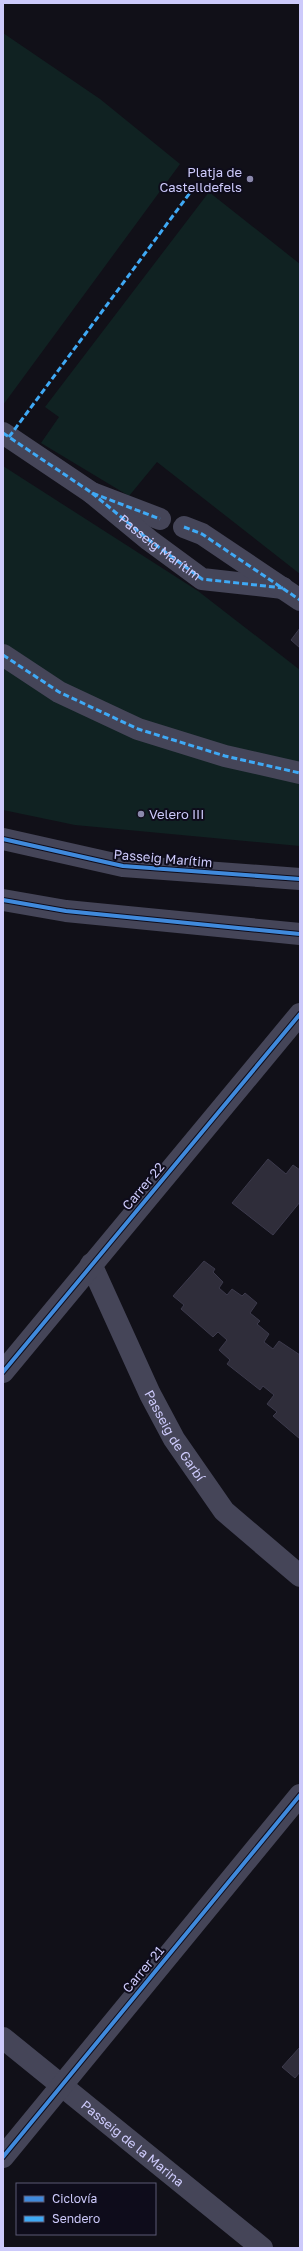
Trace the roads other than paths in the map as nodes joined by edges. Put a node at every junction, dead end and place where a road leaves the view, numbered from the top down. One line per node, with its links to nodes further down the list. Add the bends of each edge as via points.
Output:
1 (3, 433): 2 (street, Passeig Marítim)
2 (92, 493): 3 (street, Passeig Marítim); 5 (street, Passeig Marítim, via 148,540 202,579)
3 (160, 519)
4 (184, 528): 5 (street, Passeig Marítim, via 202,534)
5 (292, 594)
6 (3, 655): 7 (street, via 59,692 138,729 225,756)
7 (300, 773)
8 (3, 839): 9 (street, Passeig Marítim, via 123,866)
9 (300, 879)
10 (3, 900): 11 (street, via 66,911)
11 (300, 934)
12 (300, 1014): 13 (street, Carrer 22)
13 (91, 1264): 14 (street, Carrer 22); 15 (street, Passeig de Garbí, via 150,1394 174,1439 224,1511)
14 (3, 1372)
15 (300, 1576)
16 (300, 1795): 18 (street, Carrer 21)
17 (3, 2038): 18 (street, Passeig de la Marina)
18 (60, 2085): 19 (street, Carrer 21); 20 (street, Passeig de la Marina)
19 (3, 2157)
20 (262, 2248)

